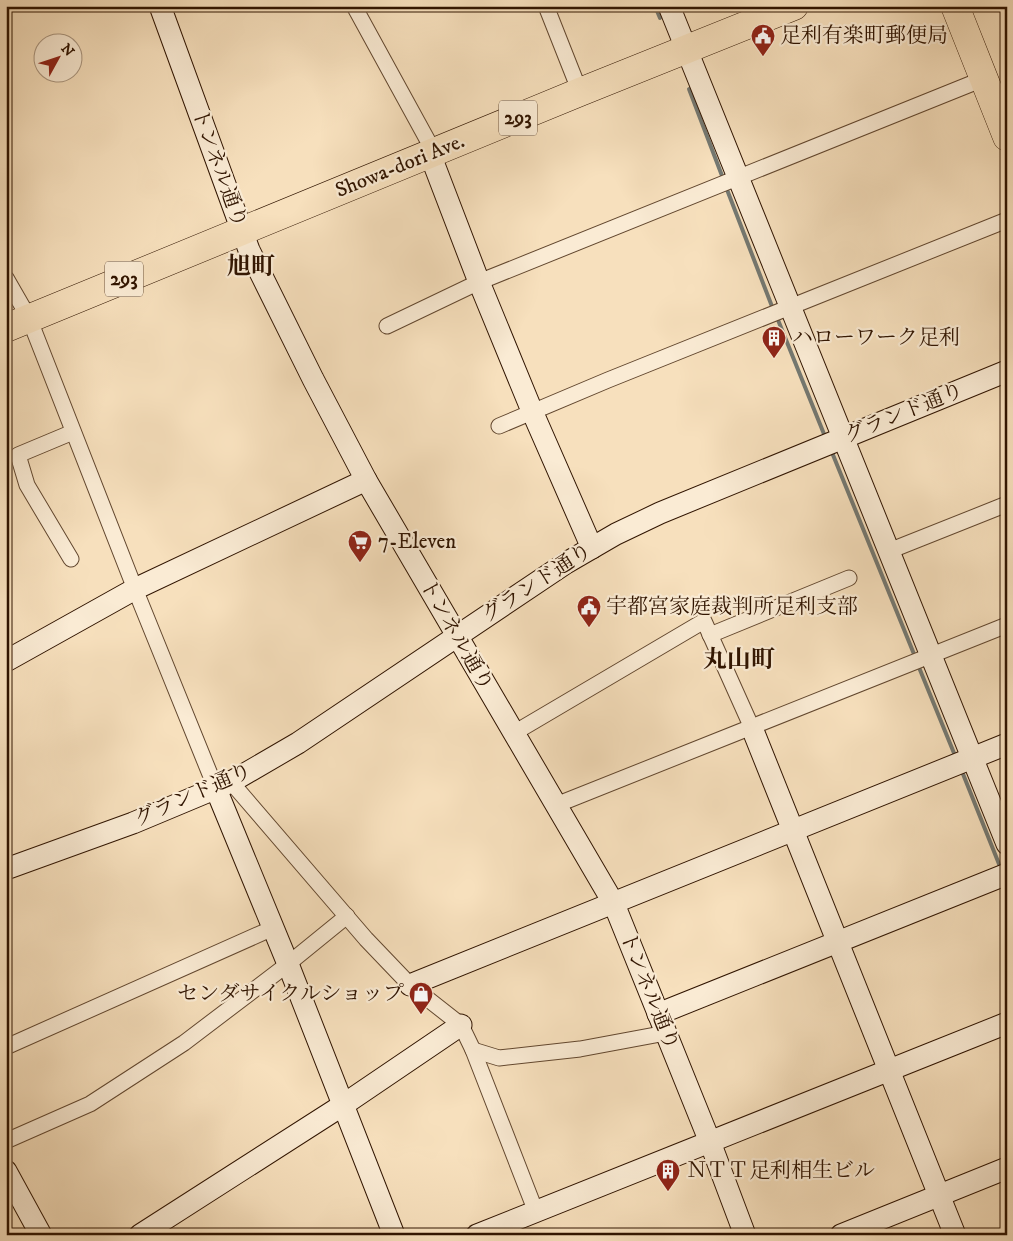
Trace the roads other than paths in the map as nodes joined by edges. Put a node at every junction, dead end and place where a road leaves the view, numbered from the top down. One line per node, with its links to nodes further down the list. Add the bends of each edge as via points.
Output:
1 (160, 6): 14 (street, トンネル通り)
2 (354, 6): 11 (street)
3 (546, 6): 9 (street)
4 (669, 6): 7 (street)
5 (794, 6): 7 (highway, Showa-dori Ave. / 293)
6 (955, 6): 8 (highway)
7 (687, 50): 9 (highway, Showa-dori Ave. / 293); 12 (street)
8 (983, 79): 10 (highway); 12 (street)
9 (580, 92): 11 (highway, Showa-dori Ave. / 293)
10 (1007, 137)
11 (432, 153): 14 (highway, Showa-dori Ave. / 293); 16 (street)
12 (739, 177): 16 (street); 17 (street)
13 (1007, 220): 17 (street)
14 (242, 231): 18 (highway, Showa-dori Ave. / 293); 25 (street, トンネル通り, via 304,362)
15 (6, 278): 18 (street)
16 (479, 282): 19 (street); 21 (street)
17 (790, 307): 21 (street); 24 (street)
18 (17, 323): 23 (street)
19 (387, 326)
20 (1007, 371): 24 (street, グランド通り)
21 (532, 411): 22 (street); 27 (street)
22 (499, 426)
23 (73, 432): 29 (street, via 18,455 27,485); 31 (street)
24 (842, 438): 27 (street, グランド通り, via 660,513); 28 (street)
25 (366, 480): 31 (street); 34 (street, トンネル通り)
26 (1007, 504): 28 (street)
27 (592, 548): 34 (street, グランド通り)
28 (889, 552): 35 (street)
29 (71, 559)
30 (849, 578): 33 (street)
31 (135, 589): 36 (street); 41 (street)
32 (1007, 626): 35 (street)
33 (710, 635): 37 (street); 38 (street, via 704,621)
34 (456, 636): 38 (street, トンネル通り); 41 (street, グランド通り, via 298,743)
35 (931, 656): 37 (street); 40 (street)
36 (6, 661)
37 (752, 728): 42 (street); 43 (street)
38 (514, 733): 42 (street, トンネル通り)
39 (1007, 744): 40 (street)
40 (971, 758): 43 (street); 44 (street)
41 (223, 785): 45 (street, グランド通り, via 133,823); 48 (street); 49 (street)
42 (556, 804): 47 (street, トンネル通り)
43 (794, 831): 47 (street); 50 (street)
44 (1007, 844)
45 (6, 869)
46 (1007, 874): 50 (street)
47 (614, 904): 52 (street); 54 (street, トンネル通り)
48 (347, 916): 51 (street); 52 (street)
49 (273, 928): 51 (street); 56 (street)
50 (838, 942): 54 (street); 58 (street)
51 (288, 964): 59 (street); 60 (street, via 184,1043 90,1104)
52 (410, 985): 55 (street)
53 (1007, 1023): 58 (street)
54 (662, 1024): 57 (street, via 580,1049 498,1058); 61 (street, トンネル通り)
55 (461, 1025): 57 (street); 59 (street)
56 (6, 1048)
57 (473, 1050): 65 (street)
58 (890, 1071): 61 (street); 64 (street)
59 (343, 1104): 67 (street); 68 (street)
60 (6, 1141)
61 (710, 1142): 65 (street); 70 (street, トンネル通り)
62 (1007, 1168): 64 (street)
63 (6, 1171): 66 (street)
64 (938, 1196): 71 (street); 72 (street)
65 (536, 1212): 69 (street)
66 (41, 1235)
67 (140, 1235)
68 (394, 1235)
69 (477, 1235)
70 (745, 1235)
71 (841, 1235)
72 (955, 1235)

